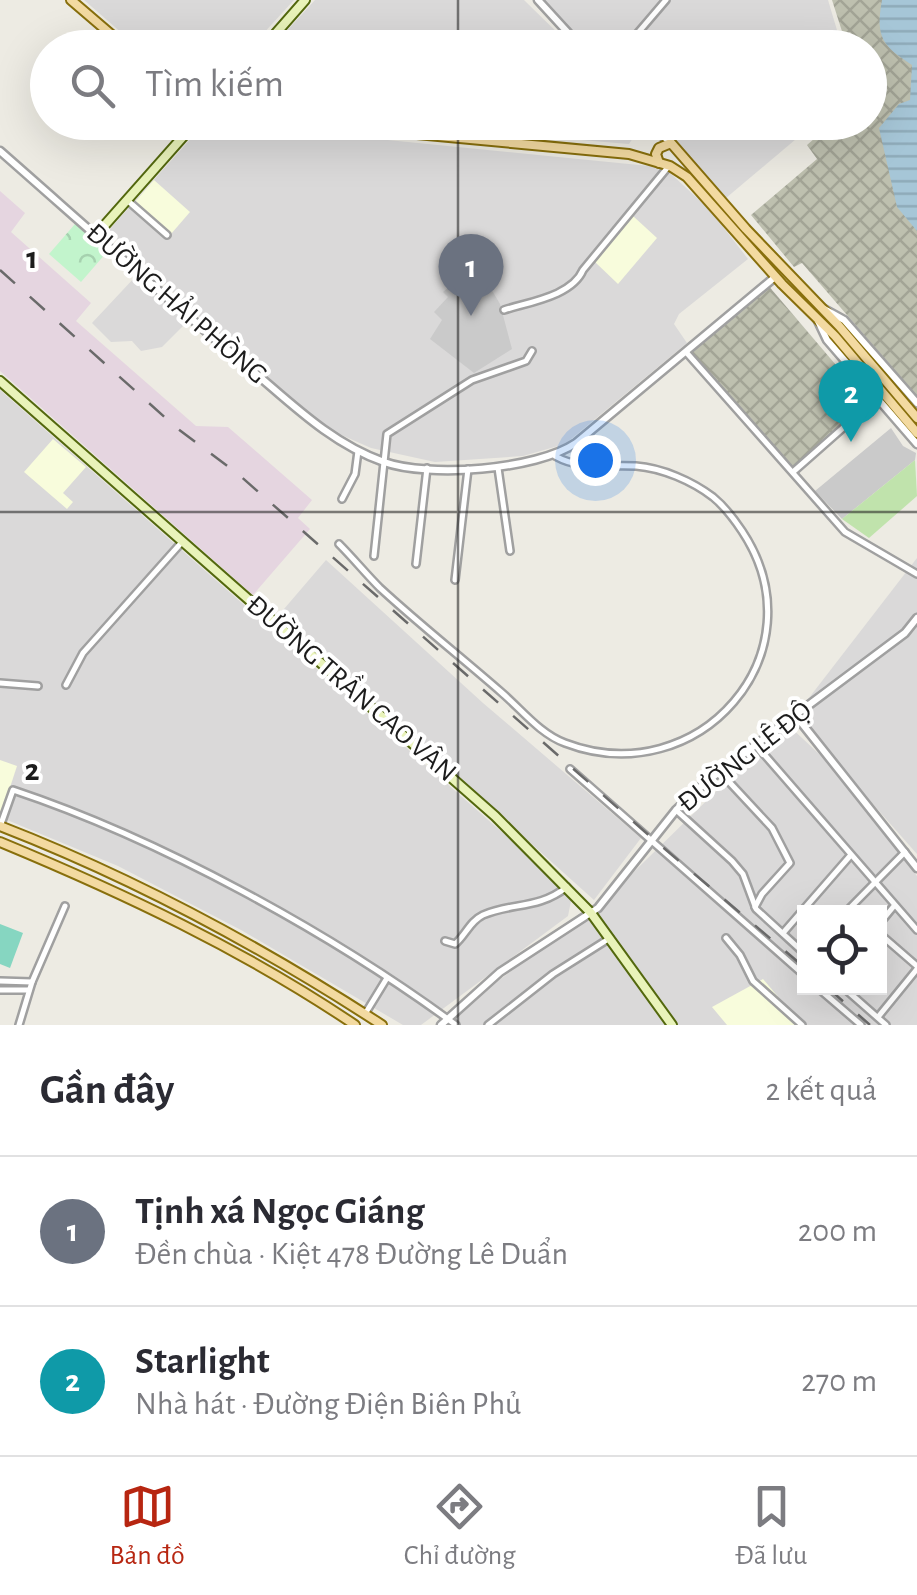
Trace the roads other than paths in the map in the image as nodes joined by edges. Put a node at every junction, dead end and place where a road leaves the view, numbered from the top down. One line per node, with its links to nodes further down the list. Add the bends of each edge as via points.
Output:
1 (71, 0): 5 (main road)
2 (305, 0): 6 (main road)
3 (538, 0): 7 (street)
4 (666, 0): 8 (street)
5 (106, 30)
6 (279, 30)
7 (566, 30)
8 (641, 30)
9 (180, 140): 19 (main road)
10 (501, 140): 17 (main road)
11 (656, 140): 14 (street)
12 (666, 140): 13 (street)
13 (671, 144): 14 (main road); 16 (main road)
14 (660, 147): 17 (main road); 18 (main road, via 656,158)
15 (0, 151): 21 (street, ĐƯỜNG HẢI PHÒNG)
16 (678, 151): 18 (main road); 23 (main road)
17 (632, 154): 18 (main road)
18 (667, 166): 22 (main road, via 686,177); 24 (street, via 578,282)
19 (128, 200): 20 (street); 21 (main road)
20 (167, 235)
21 (96, 236): 34 (street, ĐƯỜNG HẢI PHÒNG, via 290,403)
22 (775, 276): 25 (main road); 27 (street, ĐƯỜNG HẢI PHÒNG)
23 (824, 309): 30 (street, via 844,320); 31 (main road)
24 (504, 310)
25 (817, 320): 29 (street); 32 (main road)
26 (532, 350): 36 (street, via 526,362 466,383 387,434)
27 (686, 352): 35 (street, ĐƯỜNG HẢI PHÒNG); 40 (street)
28 (0, 381): 42 (main road, ĐƯỜNG TRẦN CAO VÂN)
29 (878, 397): 33 (street); 40 (street)
30 (917, 404)
31 (917, 418)
32 (917, 434)
33 (917, 444)
34 (358, 451): 36 (street, ĐƯỜNG HẢI PHÒNG); 41 (street, via 356,474)
35 (555, 456): 38 (street, ĐƯỜNG HẢI PHÒNG); 43 (street, via 580,467 643,467 685,480 725,509 758,560 766,619 753,674 720,718 673,746 640,755 595,753 552,737)
36 (386, 463): 37 (street, ĐƯỜNG HẢI PHÒNG); 45 (street)
37 (428, 468): 39 (street, ĐƯỜNG HẢI PHÒNG); 46 (street)
38 (498, 468): 39 (street, ĐƯỜNG HẢI PHÒNG); 44 (street)
39 (468, 469): 48 (street)
40 (793, 472): 47 (street, via 845,532)
41 (342, 499)
42 (182, 542): 51 (street, via 83,653); 65 (main road, ĐƯỜNG TRẦN CAO VÂN, via 495,816)
43 (338, 544)
44 (510, 552)
45 (374, 556)
46 (416, 564)
47 (917, 574)
48 (455, 580)
49 (917, 618): 53 (street, ĐƯỜNG LÊ ĐỘ)
50 (0, 683): 52 (street)
51 (66, 685)
52 (38, 686)
53 (795, 716): 54 (street, ĐƯỜNG LÊ ĐỘ); 61 (street)
54 (756, 745): 56 (street, ĐƯỜNG LÊ ĐỘ); 62 (street)
55 (570, 770): 59 (street)
56 (719, 771): 57 (street, ĐƯỜNG LÊ ĐỘ); 69 (street, via 772,828 790,864)
57 (676, 810): 59 (street, ĐƯỜNG LÊ ĐỘ); 69 (street, via 743,874)
58 (0, 827): 72 (main road); 83 (street, via 13,790 218,880)
59 (650, 840): 70 (street, ĐƯỜNG LÊ ĐỘ); 82 (street)
60 (0, 842): 74 (main road)
61 (905, 852): 63 (street); 64 (street)
62 (850, 856): 64 (street); 75 (street)
63 (917, 868)
64 (872, 882): 66 (street); 68 (street)
65 (566, 887): 70 (main road, ĐƯỜNG TRẦN CAO VÂN); 79 (street, via 536,905 482,916 455,944)
66 (852, 905)
67 (65, 906): 85 (street)
68 (894, 906): 71 (street); 73 (street)
69 (755, 907): 75 (street)
70 (591, 913): 76 (main road, ĐƯỜNG TRẦN CAO VÂN); 92 (street, ĐƯỜNG LÊ ĐỘ, via 500,972)
71 (887, 914)
72 (203, 921): 74 (main road); 90 (main road)
73 (917, 930)
74 (198, 934): 94 (main road)
75 (782, 934): 80 (street)
76 (610, 938): 97 (street); 98 (main road, ĐƯỜNG TRẦN CAO VÂN)
77 (726, 938): 99 (street, via 756,985)
78 (887, 940): 81 (street)
79 (445, 941)
80 (797, 947)
81 (917, 968): 91 (street)
82 (797, 969)
83 (387, 978): 90 (street); 92 (street)
84 (0, 980): 85 (street)
85 (32, 982): 87 (street)
86 (0, 990): 87 (street)
87 (29, 990): 93 (street)
88 (826, 995): 100 (street)
89 (852, 995): 91 (street)
90 (364, 1014): 95 (main road)
91 (878, 1017): 101 (street)
92 (444, 1022): 96 (street)
93 (19, 1025)
94 (354, 1025)
95 (382, 1025)
96 (456, 1025)
97 (488, 1025)
98 (672, 1025)
99 (802, 1025)
100 (860, 1025)
101 (886, 1025)

